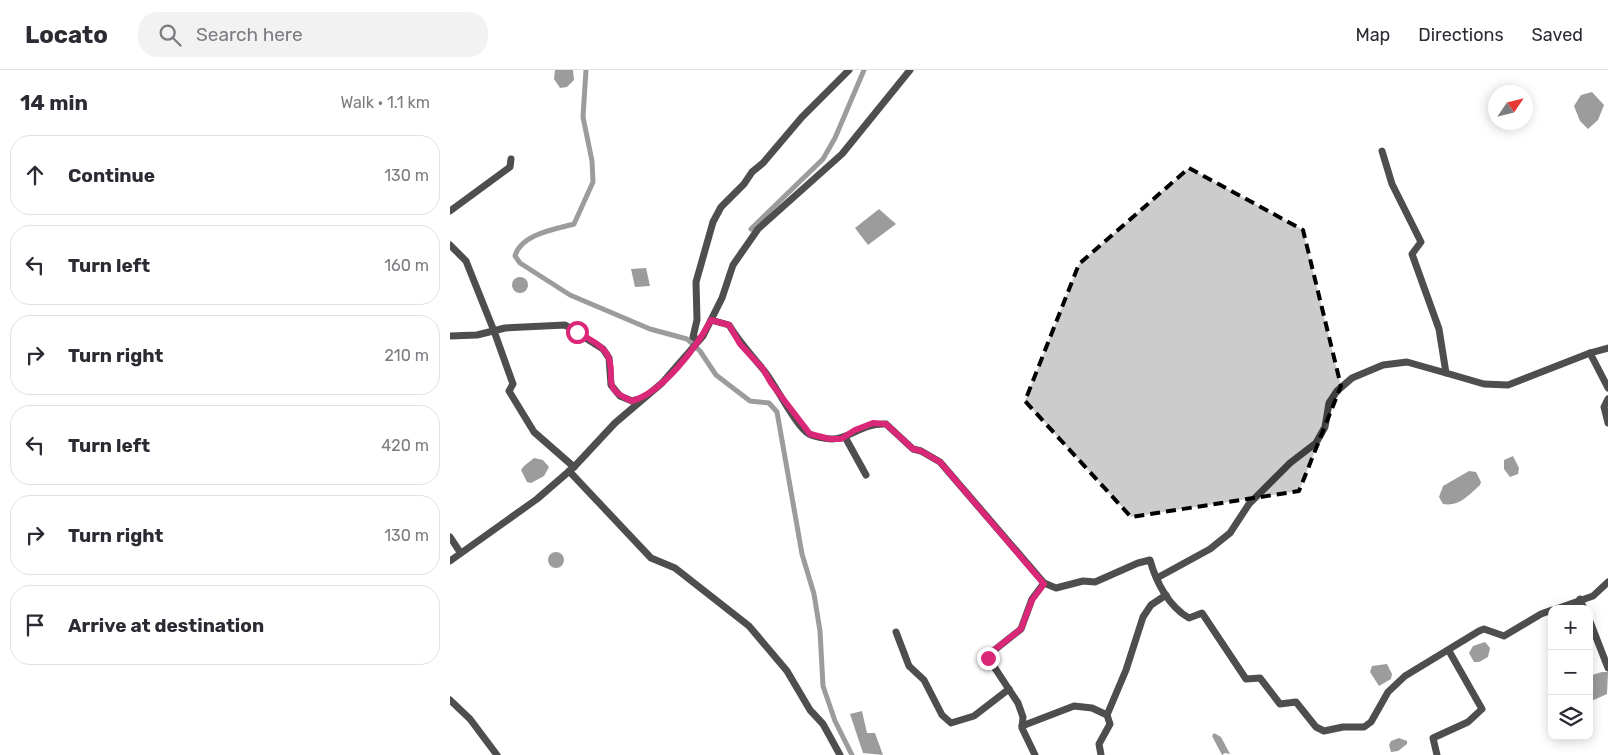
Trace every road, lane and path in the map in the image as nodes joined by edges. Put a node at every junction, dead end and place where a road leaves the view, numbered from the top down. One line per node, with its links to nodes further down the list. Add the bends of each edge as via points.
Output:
1 (848, 70): 10 (street, via 752,172 713,222 696,282 697,320 692,333)
2 (910, 70): 7 (street, via 842,154 758,229 733,265)
3 (1382, 151): 13 (street, via 1392,184 1421,242 1412,254 1413,260 1438,329)
4 (510, 160): 5 (street, via 510,167)
5 (450, 211)
6 (450, 245): 8 (street, via 466,261)
7 (711, 320): 10 (street); 18 (street, via 729,325 806,431 830,439)
8 (494, 330): 9 (street, via 477,335); 15 (street, via 564,325 603,349 609,358 611,385 620,396 632,401); 19 (street, via 513,384 509,391 534,432)
9 (450, 336)
10 (698, 340): 15 (street, via 662,383)
11 (1608, 348): 12 (street)
12 (1590, 353): 13 (street, via 1508,385 1484,384); 14 (street)
13 (1446, 373): 24 (street, via 1407,362 1382,365 1352,378 1328,403 1325,427 1316,443 1290,463 1249,504 1230,533)
14 (1608, 388)
15 (644, 398): 19 (street, via 615,423)
16 (1608, 399): 17 (street, via 1604,407)
17 (1608, 423)
18 (845, 437): 20 (street); 26 (street, via 873,423 886,424 913,449 940,462)
19 (572, 469): 22 (street, via 537,499); 41 (street, via 651,558 675,568 749,626 778,658)
20 (866, 475)
21 (450, 536): 22 (street)
22 (460, 552): 23 (street)
23 (450, 560)
24 (1157, 578): 26 (street, via 1150,560 1138,562 1095,582 1083,581 1056,588); 27 (street)
25 (1608, 582): 28 (street, via 1593,596)
26 (1044, 584): 36 (street, via 1032,600 1021,629 987,656)
27 (1166, 595): 34 (street, via 1176,611 1189,618 1202,613 1246,678 1260,678 1280,704 1296,702 1316,727 1324,731 1364,727 1371,722 1388,692 1405,676); 38 (street, via 1151,605 1143,617)
28 (1580, 600): 29 (street); 30 (street)
29 (1567, 605)
30 (1582, 605)
31 (1548, 611): 34 (street, via 1504,636 1484,629)
32 (1593, 629): 35 (street)
33 (896, 632): 36 (street, via 909,666 924,680 942,715 951,723 974,716)
34 (1449, 651): 44 (street, via 1482,709 1468,722 1433,738)
35 (1608, 668)
36 (1009, 689): 39 (street, via 1023,717)
37 (450, 700): 40 (street, via 470,719)
38 (1107, 715): 39 (street, via 1092,708 1074,706); 43 (street, via 1110,724 1099,744)
39 (1022, 726): 42 (street)
40 (497, 755)
41 (840, 755)
42 (1035, 755)
43 (1100, 755)
44 (1437, 755)

